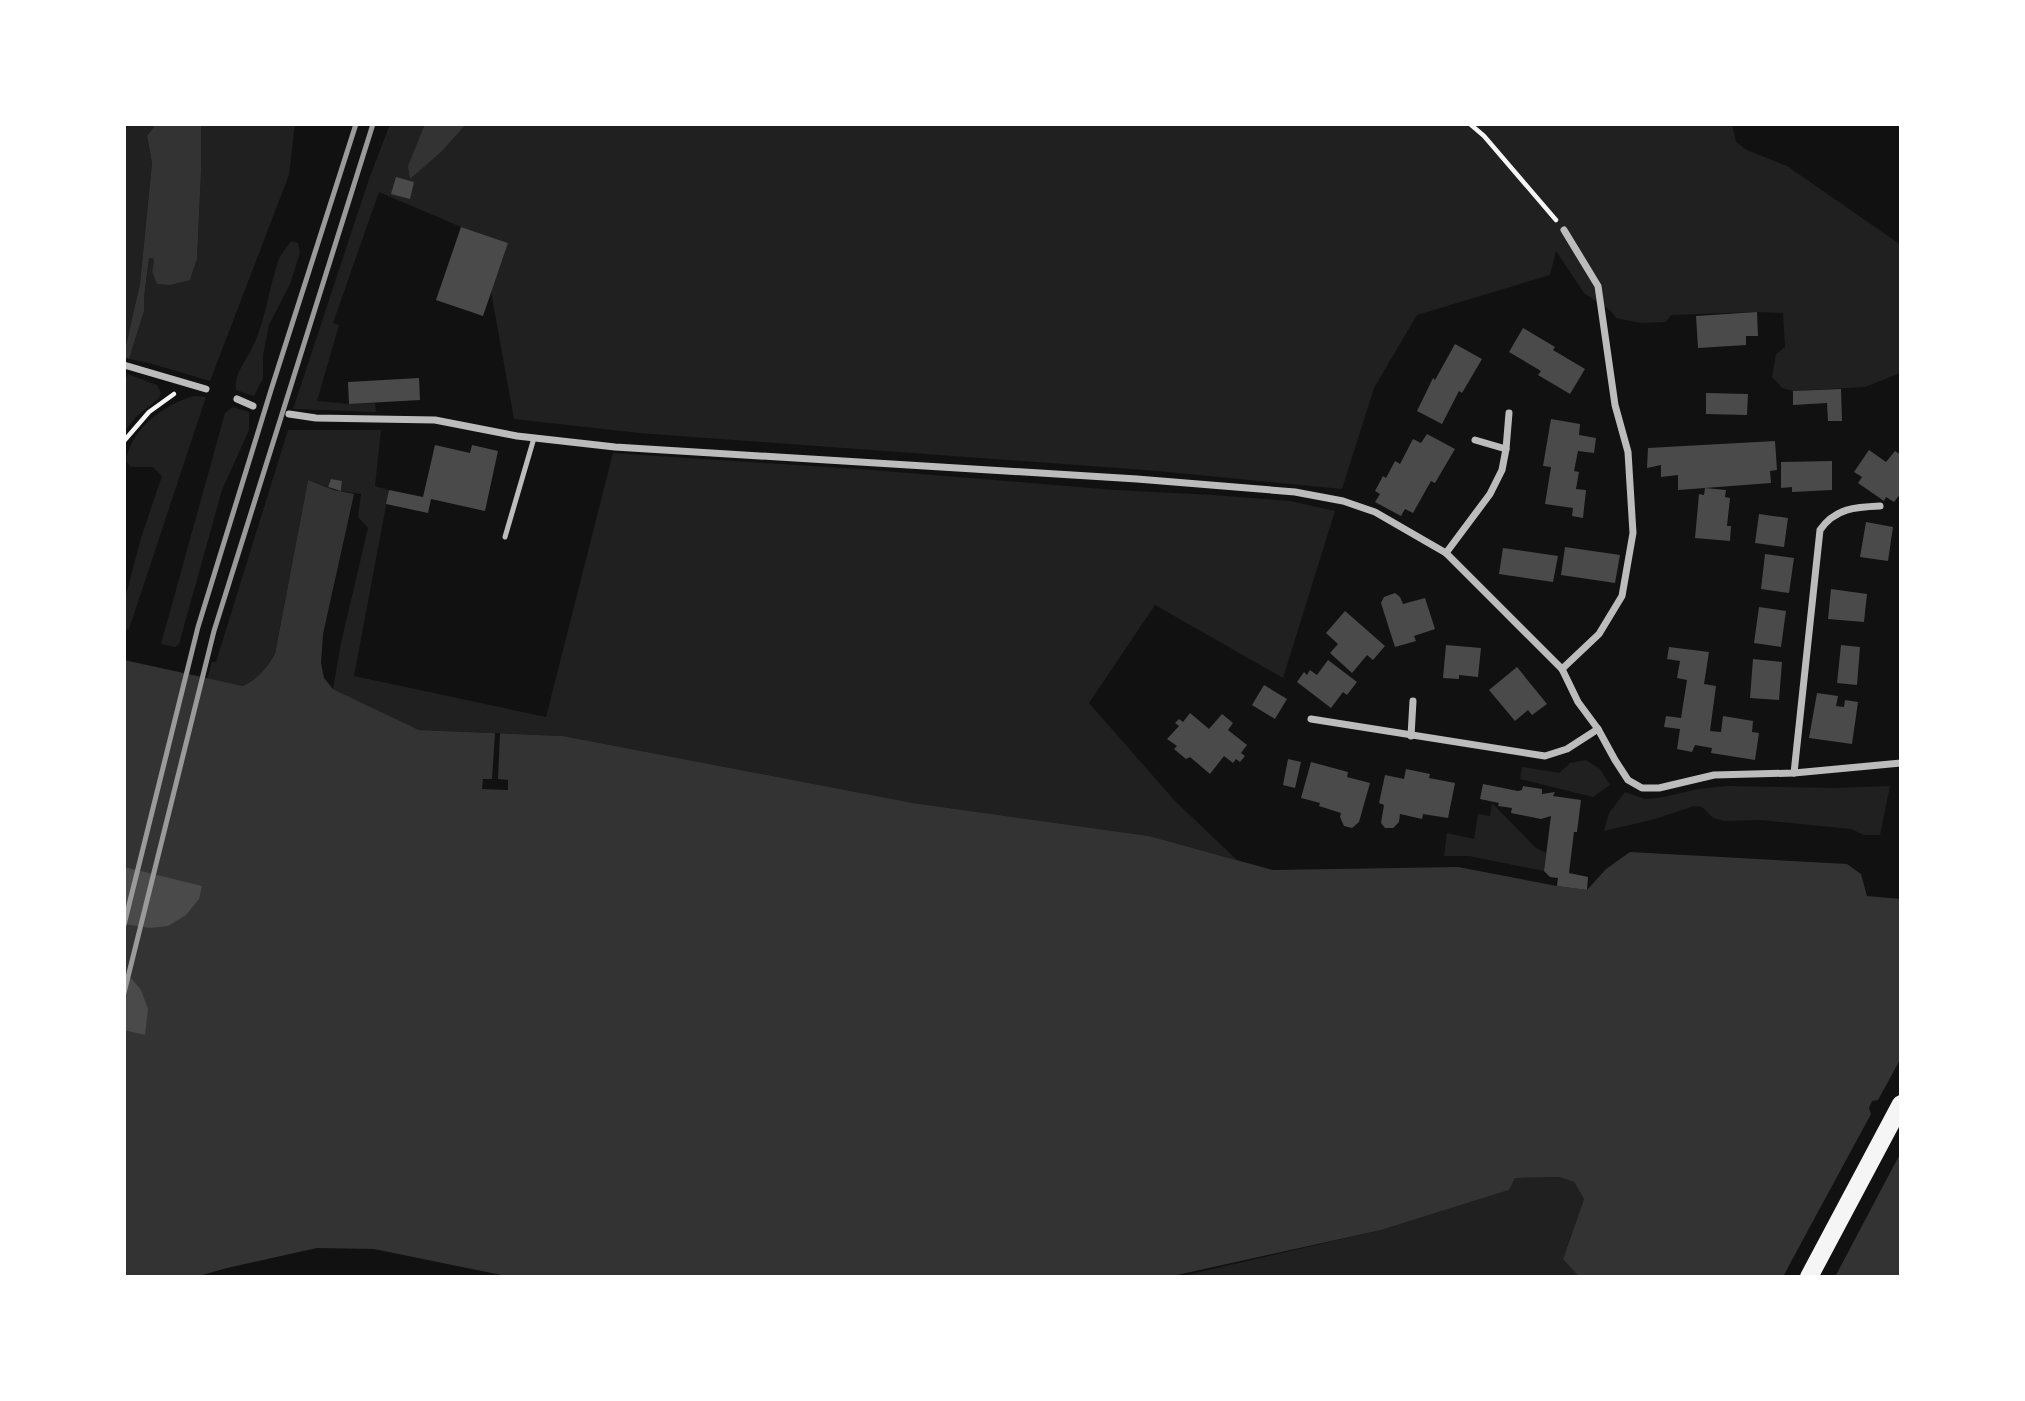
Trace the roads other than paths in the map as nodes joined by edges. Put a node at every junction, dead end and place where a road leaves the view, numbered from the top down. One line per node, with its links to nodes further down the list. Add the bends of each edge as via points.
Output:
1 (1564, 230): 14 (street, via 1598,286 1615,405 1628,452 1633,533 1622,596 1599,634)
2 (124, 365): 3 (street)
3 (206, 390)
4 (237, 399): 5 (street)
5 (253, 405)
6 (1509, 413): 10 (street)
7 (289, 414): 8 (street, via 435,420)
8 (534, 438): 12 (lane); 13 (street, via 1295,492 1375,512)
9 (1475, 440): 10 (street)
10 (1506, 449): 13 (street, via 1490,494)
11 (1880, 506): 20 (street, via 1838,512 1819,530)
12 (505, 537)
13 (1446, 553): 14 (street)
14 (1562, 669): 17 (street)
15 (1413, 701): 18 (street)
16 (1311, 719): 18 (street)
17 (1598, 729): 18 (street, via 1567,749 1545,756); 20 (street, via 1628,780 1642,788 1714,775)
18 (1411, 736)
19 (1901, 763): 20 (street)
20 (1794, 773)
21 (1901, 1104): 22 (main road)
22 (1811, 1273)

